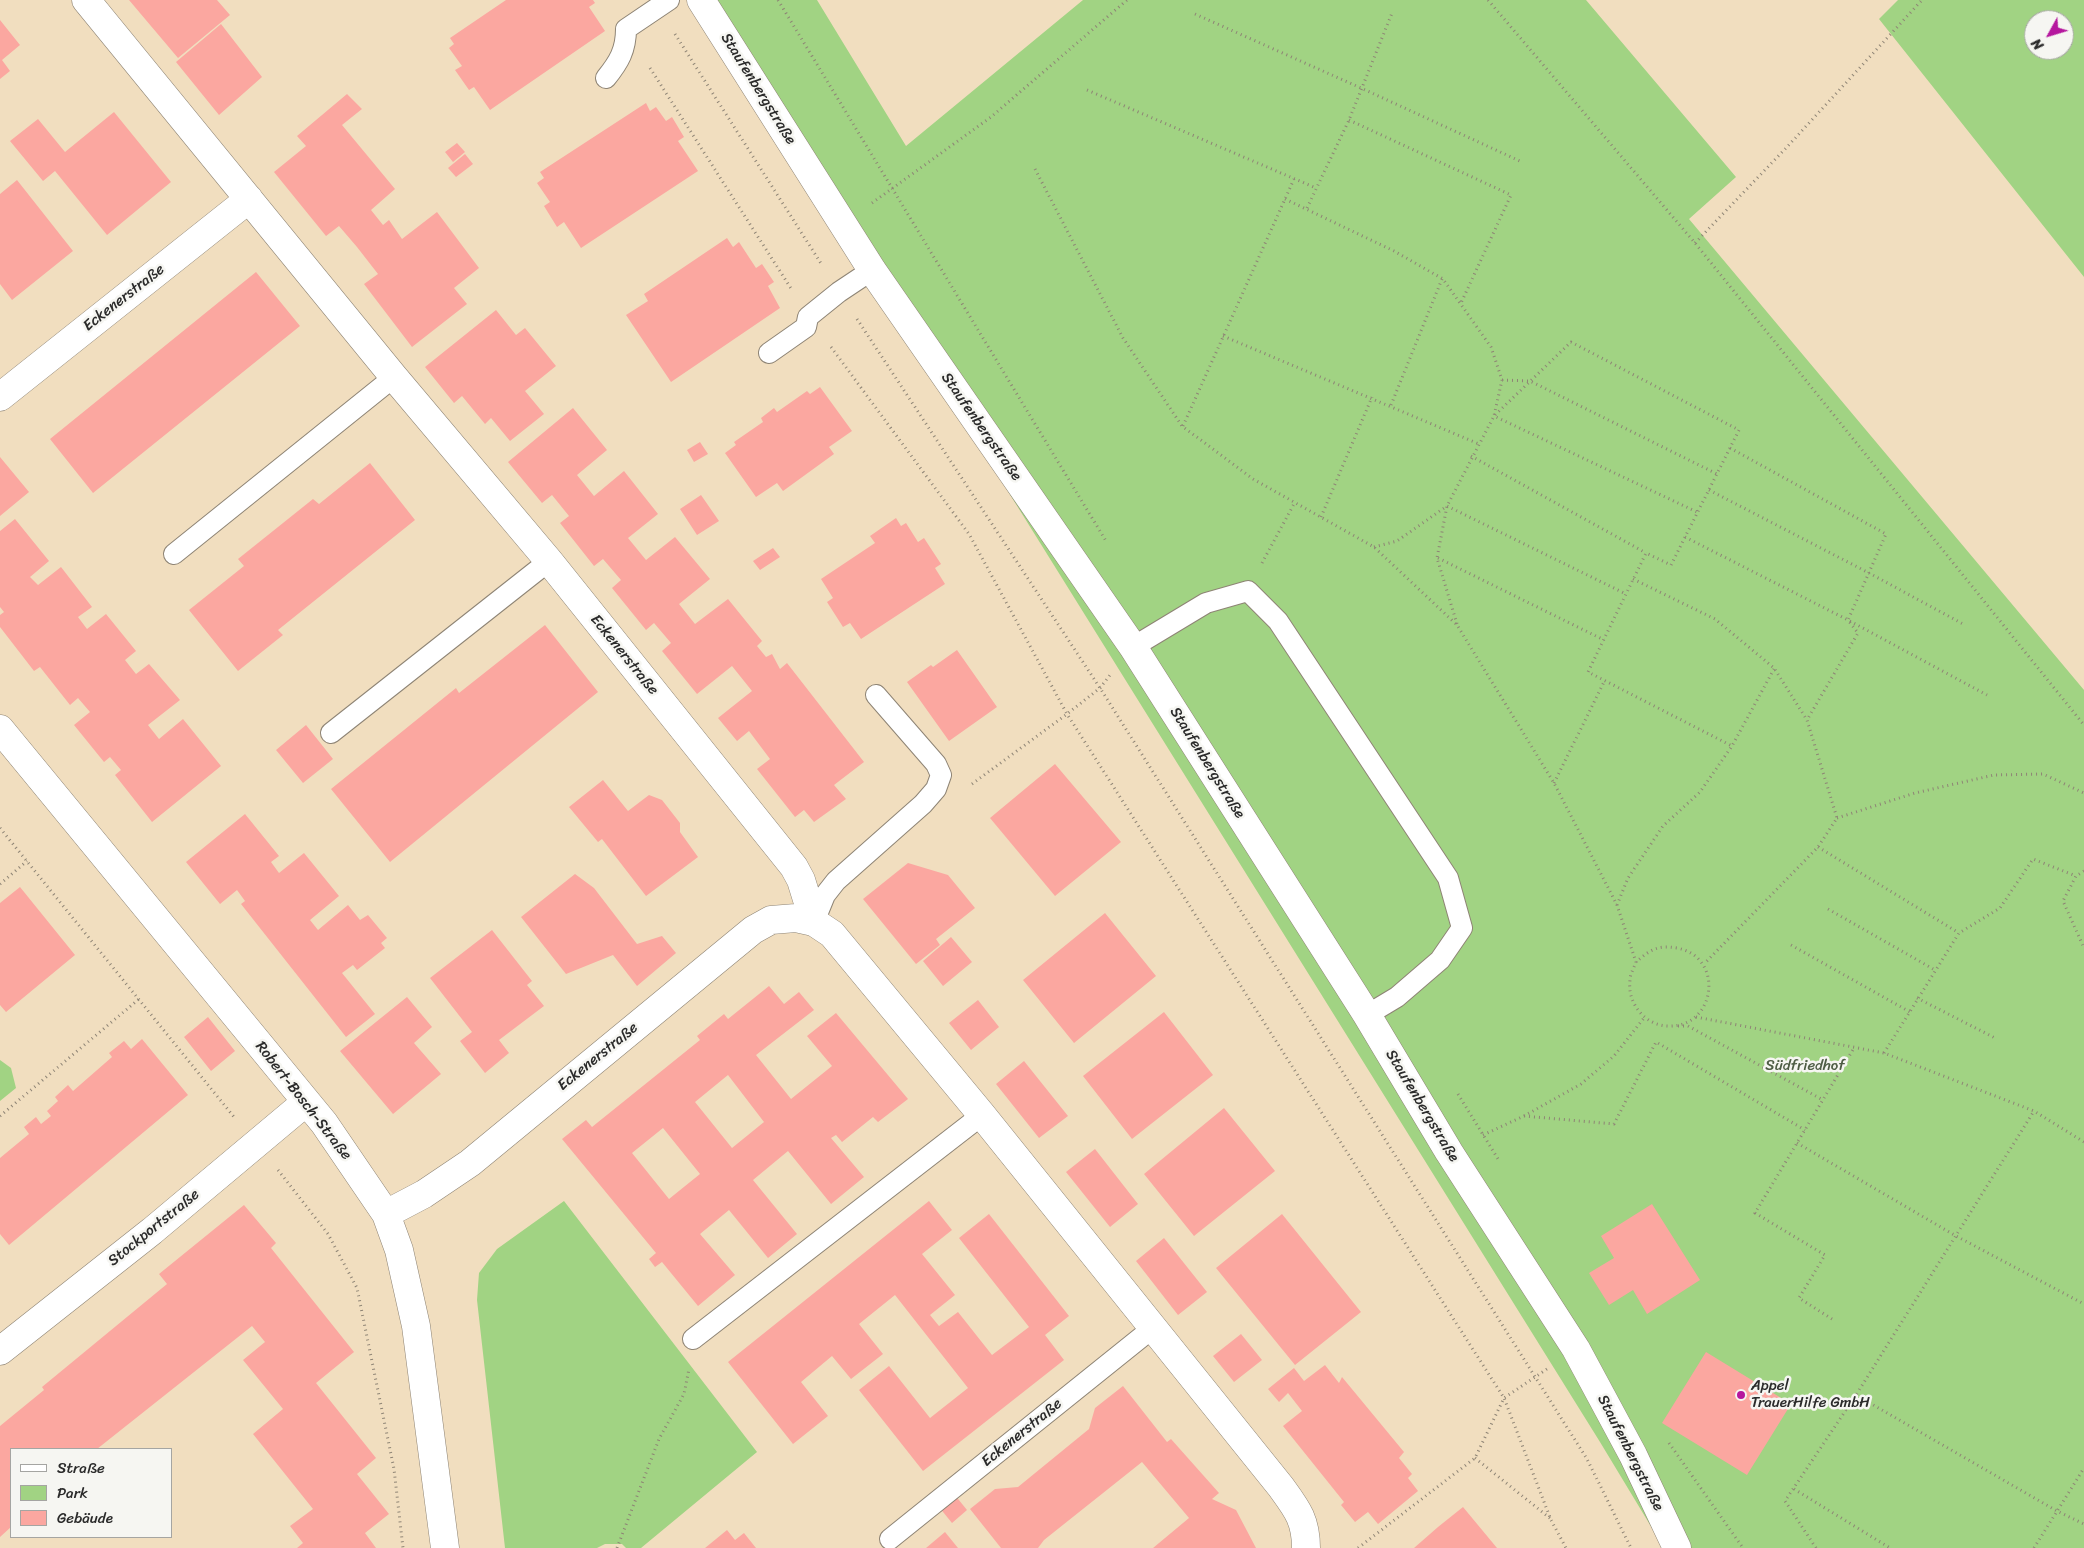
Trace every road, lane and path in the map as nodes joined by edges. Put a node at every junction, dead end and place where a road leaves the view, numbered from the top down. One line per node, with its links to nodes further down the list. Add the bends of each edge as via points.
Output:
1 (86, 0): 19 (street, Eckenerstraße)
2 (701, 0): 23 (street, Staufenbergstraße)
3 (778, 0): 4 (path, via 892,189 991,117)
4 (1127, 0)
5 (1488, 0): 22 (path)
6 (1922, 0): 22 (path)
7 (664, 4): 10 (lane); 25 (path)
8 (1392, 13): 12 (path)
9 (1195, 14): 12 (path)
10 (626, 29): 11 (lane, via 621,59); 27 (path)
11 (606, 78)
12 (1361, 88): 14 (path); 15 (path)
13 (1087, 90): 17 (path)
14 (1349, 120): 18 (path); 26 (path, via 1511,195)
15 (1522, 162)
16 (1035, 170): 37 (path, via 1123,338)
17 (1294, 179): 18 (path); 20 (path)
18 (1316, 188): 21 (path)
19 (249, 199): 30 (street, Eckenerstraße); 33 (street, Eckenerstraße)
20 (1286, 199): 21 (path); 28 (path)
21 (1307, 208): 24 (path)
22 (1695, 243): 69 (path)
23 (872, 270): 25 (lane); 61 (street, Staufenbergstraße)
24 (1442, 279): 26 (path); 35 (path)
25 (839, 292): 27 (lane); 64 (path)
26 (1461, 303): 31 (path, via 1491,347)
27 (808, 317): 29 (lane, via 806,327); 67 (path, via 969,534)
28 (1223, 336): 34 (path); 37 (path)
29 (770, 353)
30 (394, 377): 50 (lane); 52 (street, Eckenerstraße)
31 (1502, 380): 32 (path); 36 (path)
32 (1530, 380): 36 (path); 39 (path, via 1571,342 1739,430); 41 (path)
33 (0, 396)
34 (1372, 397): 35 (path); 46 (path)
35 (1391, 406): 38 (path)
36 (1494, 416): 38 (path); 45 (path)
37 (1182, 426): 43 (path, via 1252,479)
38 (1479, 444): 40 (path)
39 (1730, 448): 41 (path); 53 (path, via 1886,534)
40 (1471, 456): 44 (path); 49 (path)
41 (1717, 474): 42 (path)
42 (1709, 490): 45 (path); 53 (path)
43 (1294, 502): 46 (path); 55 (path)
44 (1447, 506): 48 (path, via 1397,540); 51 (path); 56 (path)
45 (1697, 512): 47 (path)
46 (1321, 517): 48 (path)
47 (1685, 537): 49 (path, via 1671,565); 57 (path)
48 (1374, 547): 59 (path)
49 (1646, 553): 54 (path)
50 (174, 554)
51 (1437, 558): 59 (path); 60 (path)
52 (549, 562): 71 (lane); 84 (street, Eckenerstraße, via 794,867)
53 (1869, 572): 57 (path); 58 (path)
54 (1633, 579): 56 (path); 62 (path, via 1715,619)
55 (1248, 591): 61 (lane, via 1206,603); 94 (lane, via 1278,621 1448,878 1462,928 1440,960 1397,997)
56 (1626, 594): 60 (path)
57 (1848, 620): 66 (path); 68 (path, via 1858,633)
58 (1963, 624)
59 (1457, 625): 73 (path)
60 (1604, 640): 63 (path, via 1588,672)
61 (1133, 647): 64 (path); 94 (street, Staufenbergstraße)
62 (1774, 668): 68 (path); 72 (path)
63 (1605, 680): 72 (path); 73 (path)
64 (1100, 688): 67 (path); 119 (path)
65 (876, 695): 74 (lane, via 936,764 941,776)
66 (1987, 695)
67 (1067, 714): 74 (path, via 968,787 956,792); 121 (path)
68 (1807, 720): 76 (path)
69 (2084, 725)
70 (0, 729): 102 (street, Robert-Bosch-Straße)
71 (331, 733)
72 (1732, 746): 82 (path, via 1700,792 1663,826 1628,878)
73 (1554, 783): 82 (path)
74 (936, 789): 84 (lane, via 836,881 825,895)
75 (2084, 793): 76 (path, via 2044,774 1994,775 1915,794)
76 (1837, 818): 77 (path)
77 (1818, 847): 85 (path); 89 (path)
78 (27, 861): 81 (path)
79 (2084, 871): 80 (path)
80 (2076, 876): 85 (path, via 2033,859 2000,908); 87 (path, via 2063,901)
81 (0, 884)
82 (1617, 905): 88 (path)
83 (1828, 909): 90 (path)
84 (814, 922): 104 (street, Eckenerstraße, via 832,934); 111 (street, Eckenerstraße, via 796,918 772,920 753,930 470,1163 424,1194)
85 (1959, 933): 90 (path)
86 (1790, 946): 93 (path)
87 (2084, 948)
88 (1636, 962): 89 (path, via 1663,946 1689,950); 96 (path, via 1630,978 1630,996)
89 (1704, 964): 95 (path, via 1710,985 1707,1002)
90 (1935, 970): 91 (path)
91 (1917, 998): 93 (path); 98 (path)
92 (139, 999): 105 (path)
93 (1910, 1012): 100 (path)
94 (1367, 1015): 110 (street, Staufenbergstraße)
95 (1696, 1017): 97 (path); 99 (path)
96 (1644, 1018): 97 (path, via 1660,1026); 106 (path, via 1614,1056 1581,1084)
97 (1676, 1026): 101 (path, via 1688,1026)
98 (1997, 1039)
99 (1854, 1048): 100 (path); 101 (path)
100 (1884, 1053): 103 (path)
101 (1823, 1100): 107 (path)
102 (306, 1102): 111 (street, Robert-Bosch-Straße); 118 (street, Stockportstraße, via 152,1231)
103 (2034, 1112): 108 (path); 112 (path)
104 (982, 1115): 115 (street, Eckenerstraße); 116 (lane)
105 (0, 1116)
106 (1524, 1116): 107 (path, via 1614,1124 1656,1042); 110 (path)
107 (1805, 1130): 109 (path)
108 (2084, 1142)
109 (1797, 1143): 112 (path); 114 (path, via 1755,1213 1825,1255 1799,1298)
110 (1449, 1152): 117 (street, Staufenbergstraße)
111 (386, 1214): 129 (street, Robert-Bosch-Straße, via 399,1250 416,1326)
112 (1956, 1236): 113 (path); 120 (path)
113 (2084, 1304)
114 (1832, 1319)
115 (1154, 1327): 128 (lane, Eckenerstraße); 131 (street, Eckenerstraße, via 1286,1494 1306,1530)
116 (693, 1339): 130 (path, via 684,1394 659,1439)
117 (1576, 1349): 119 (path); 135 (street, Staufenbergstraße, via 1633,1455)
118 (0, 1351)
119 (1535, 1377): 121 (path); 134 (path, via 1588,1459)
120 (1856, 1394): 124 (path); 125 (path)
121 (1504, 1398): 122 (path); 126 (path)
122 (1475, 1458): 126 (path); 132 (path)
123 (2084, 1468): 125 (path)
124 (1794, 1489): 136 (path, via 1785,1502); 137 (path)
125 (2057, 1511): 127 (path); 138 (path)
126 (1551, 1520): 133 (path)
127 (2084, 1524)
128 (890, 1539)
129 (445, 1548)
130 (617, 1548)
131 (1306, 1548)
132 (1358, 1548)
133 (1566, 1548)
134 (1631, 1548)
135 (1677, 1548)
136 (1816, 1548)
137 (1890, 1548)
138 (2034, 1548)

